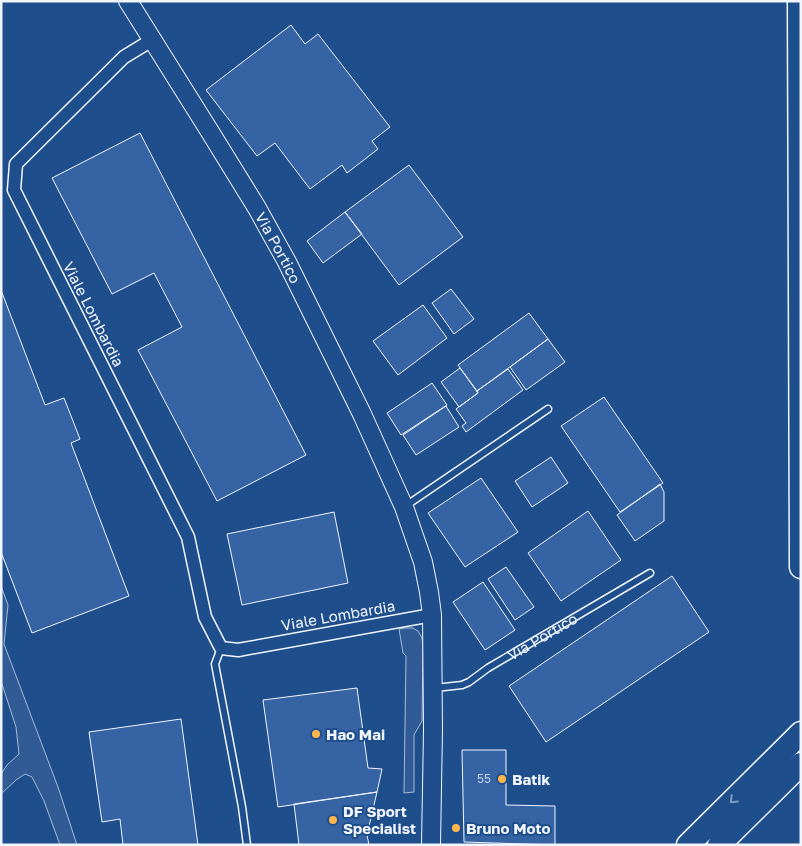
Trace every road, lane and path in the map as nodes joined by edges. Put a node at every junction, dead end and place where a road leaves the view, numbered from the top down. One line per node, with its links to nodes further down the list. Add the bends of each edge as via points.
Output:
1 (128, 1): 3 (main road, Via Portico)
2 (799, 1): 6 (highway)
3 (154, 41): 5 (main road, Via Portico, via 287,262); 9 (street, Viale Lombardia, via 124,57 16,164 14,190 188,537 205,618)
4 (548, 409): 5 (lane)
5 (404, 507): 8 (main road, Via Portico, via 423,562)
6 (801, 567)
7 (650, 572): 10 (lane, Via Portico, via 469,682)
8 (432, 615): 9 (street, Viale Lombardia, via 238,650); 10 (main road, Via Portico)
9 (221, 648): 13 (lane, via 215,664)
10 (432, 688): 14 (main road, Via Portico)
11 (801, 734): 15 (highway, one-way to 15)
12 (801, 764): 16 (highway)
13 (248, 845)
14 (431, 845)
15 (688, 845)
16 (719, 845)

